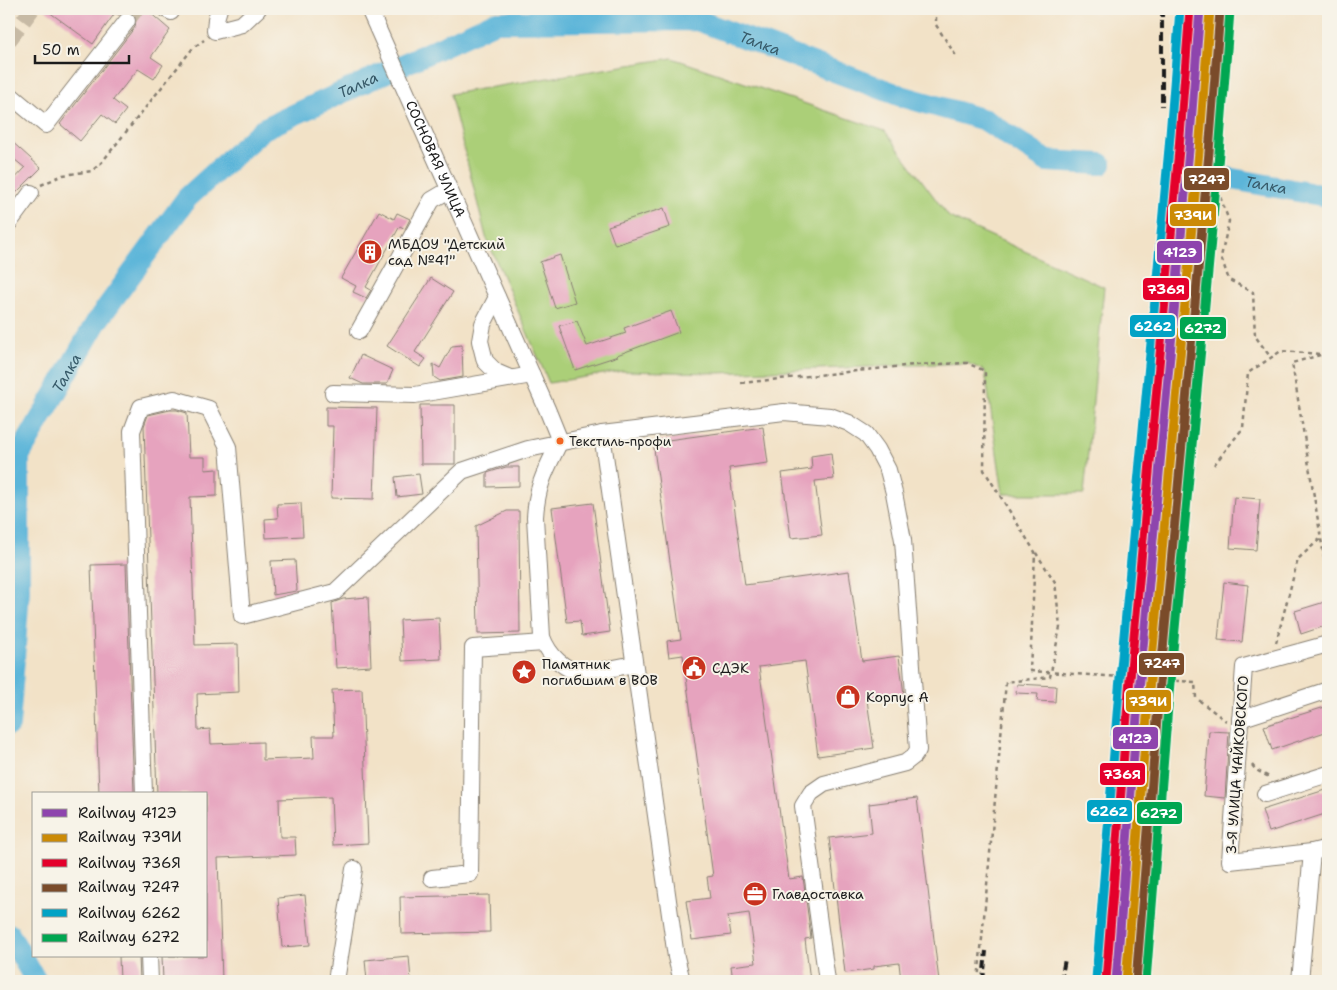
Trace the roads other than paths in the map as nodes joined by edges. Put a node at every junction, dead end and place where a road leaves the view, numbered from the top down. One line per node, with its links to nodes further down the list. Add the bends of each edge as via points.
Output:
1 (219, 9): 2 (street, via 215,31 242,24)
2 (258, 9)
3 (369, 9): 6 (street, СОСНОВАЯ УЛИЦА)
4 (127, 21): 5 (street, via 46,125)
5 (9, 94)
6 (449, 190): 9 (street, СОСНОВАЯ УЛИЦА); 10 (street, via 432,200)
7 (31, 193): 8 (street)
8 (9, 223)
9 (497, 297): 11 (street, СОСНОВАЯ УЛИЦА); 12 (street, via 483,324 480,340 485,361 496,372)
10 (359, 331)
11 (532, 375): 12 (street); 15 (street, СОСНОВАЯ УЛИЦА)
12 (510, 378): 13 (street, via 415,395)
13 (333, 393)
14 (602, 434): 15 (street); 18 (street); 32 (street, via 784,412 830,416 850,423 866,434 888,470 903,540 918,750 905,763 824,784 803,806)
15 (560, 441): 16 (street, via 540,482 536,498); 22 (street, via 462,471 335,592 242,616 228,447 209,409 174,399 141,407 132,431)
16 (544, 643): 18 (street, via 559,662 577,673); 27 (street, via 473,648 470,874)
17 (1328, 644): 20 (street, 3-Я УЛИЦА ЧАЙКОВСКОГО, via 1244,668)
18 (634, 664): 31 (street)
19 (1328, 690): 20 (street)
20 (1240, 725): 25 (street, 3-Я УЛИЦА ЧАЙКОВСКОГО, via 1230,861)
21 (1328, 774): 23 (street)
22 (144, 792)
23 (1265, 794)
24 (1328, 848): 25 (street)
25 (1312, 852): 33 (street)
26 (354, 869): 30 (street)
27 (432, 878)
28 (149, 958): 29 (street)
29 (150, 981)
30 (336, 981)
31 (682, 981)
32 (827, 981)
33 (1300, 981)

